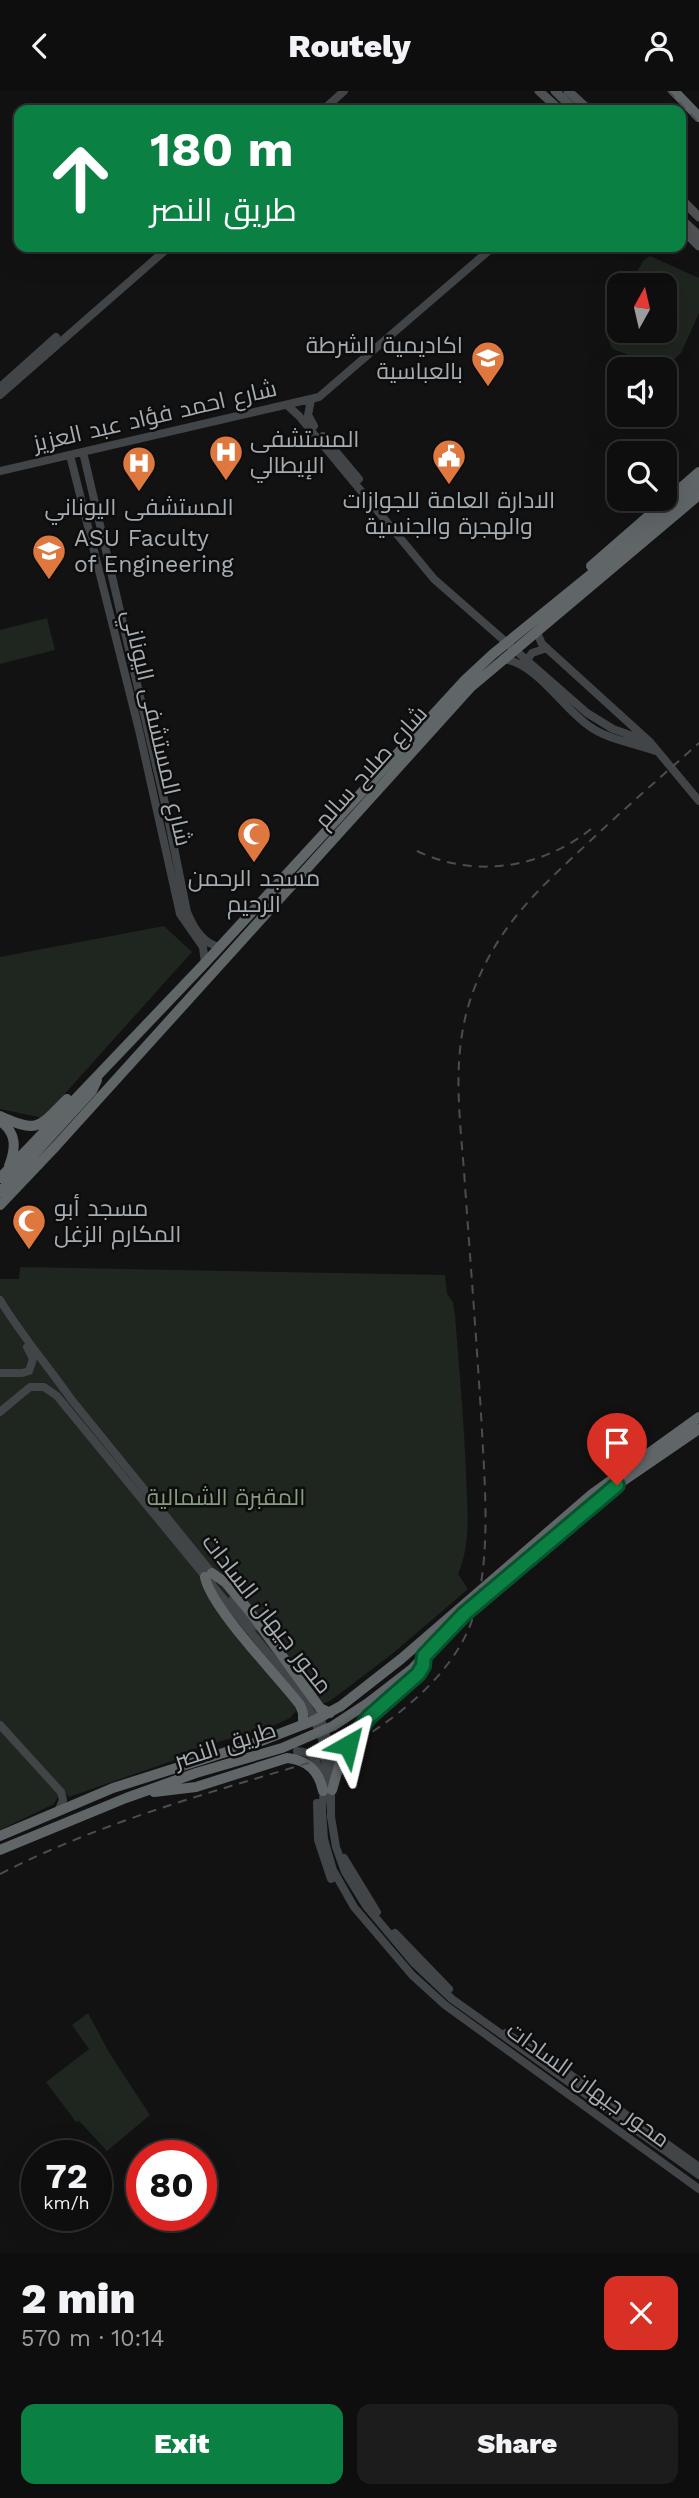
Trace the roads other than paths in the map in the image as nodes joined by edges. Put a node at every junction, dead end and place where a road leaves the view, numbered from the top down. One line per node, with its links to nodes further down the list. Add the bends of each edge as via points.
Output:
1 (344, 91): 8 (street)
2 (539, 91): 9 (main road)
3 (548, 91): 10 (main road)
4 (555, 91): 11 (main road)
5 (568, 91): 12 (main road)
6 (674, 91): 14 (highway)
7 (682, 91): 13 (highway)
8 (329, 105)
9 (554, 105)
10 (563, 105)
11 (570, 105)
12 (583, 105)
13 (699, 108)
14 (699, 117)
15 (686, 204): 17 (main road)
16 (686, 216): 19 (main road)
17 (699, 217)
18 (686, 224): 21 (main road)
19 (699, 228)
20 (686, 233): 22 (main road)
21 (699, 236)
22 (699, 247)
23 (157, 252): 26 (street)
24 (163, 252): 27 (street)
25 (487, 252): 28 (street)
26 (0, 387)
27 (0, 395)
28 (315, 398): 29 (street, شارع احمد فؤاد عبد العزيز); 39 (street, via 308,411 310,420)
29 (287, 405): 30 (street, شارع احمد فؤاد عبد العزيز); 39 (street)
30 (83, 452): 31 (street, شارع احمد فؤاد عبد العزيز); 36 (street, شارع المستشفى اليوناني)
31 (70, 455): 32 (street, شارع احمد فؤاد عبد العزيز); 37 (street, شارع المستشفى اليوناني)
32 (0, 471)
33 (699, 472): 38 (highway, via 595,561)
34 (699, 483): 38 (highway, شارع صلاح سالم)
35 (699, 495): 40 (highway, شارع صلاح سالم)
36 (96, 502): 37 (street); 49 (street, شارع المستشفى اليوناني, via 187,912 205,941)
37 (83, 505): 50 (street, شارع المستشفى اليوناني, via 180,914 203,947)
38 (586, 576): 49 (highway, شارع صلاح سالم, via 465,680)
39 (436, 577): 44 (street)
40 (537, 633): 41 (street); 42 (highway, شارع صلاح سالم)
41 (547, 648): 43 (street, via 532,653); 45 (street)
42 (503, 659): 43 (street); 52 (highway, شارع صلاح سالم, via 434,727)
43 (524, 666): 47 (street, via 595,730)
44 (545, 674): 45 (street, via 596,715); 46 (street, via 597,721)
45 (639, 732): 46 (street)
46 (650, 742): 47 (street)
47 (660, 752): 48 (street)
48 (699, 801)
49 (220, 947): 50 (highway, شارع صلاح سالم)
50 (205, 964): 51 (highway, شارع صلاح سالم)
51 (98, 1076): 53 (highway, via 84,1082 39,1125 24,1126); 54 (highway); 56 (highway, via 92,1091)
52 (101, 1095): 57 (highway); 58 (highway, via 89,1118)
53 (0, 1118): 54 (highway, via 14,1142)
54 (8, 1170): 55 (highway)
55 (0, 1178)
56 (0, 1192)
57 (0, 1205)
58 (0, 1212)
59 (0, 1300): 60 (street, محور جيهان السادات)
60 (25, 1338): 61 (street, via 33,1359 31,1369); 65 (street, محور جيهان السادات)
61 (0, 1373)
62 (0, 1412): 65 (street, محور جيهان السادات, via 30,1387 44,1387 57,1396)
63 (699, 1417): 66 (highway, طريق النصر, via 592,1494)
64 (699, 1429): 67 (highway, طريق النصر, via 617,1485 464,1614)
65 (208, 1575): 70 (highway, via 226,1583); 71 (highway, via 211,1593); 78 (street, محور جيهان السادات, via 312,1712 326,1757)
66 (414, 1646): 67 (highway); 68 (highway, طريق النصر)
67 (424, 1656): 69 (highway, طريق النصر); 78 (highway, via 418,1674 357,1730)
68 (401, 1659): 69 (highway); 72 (highway, طريق النصر)
69 (412, 1669): 73 (highway, طريق النصر)
70 (315, 1701): 71 (highway, via 310,1708); 72 (highway)
71 (302, 1707): 74 (highway)
72 (330, 1713): 74 (highway, طريق النصر)
73 (341, 1721): 79 (highway, طريق النصر, via 293,1744); 88 (street, via 333,1738 334,1816 348,1866 379,1915 426,1968)
74 (303, 1724): 77 (highway, طريق النصر)
75 (0, 1725): 81 (street, via 61,1792)
76 (298, 1751): 87 (street, via 311,1754 319,1766 318,1840 342,1898 416,1984)
77 (113, 1788): 80 (highway, via 113,1797); 81 (highway, طريق النصر)
78 (328, 1790): 79 (highway, via 312,1767 288,1758 196,1787); 86 (street, محور جيهان السادات, via 323,1830 333,1870 354,1907)
79 (140, 1793): 80 (highway, طريق النصر)
80 (126, 1798): 83 (highway, طريق النصر)
81 (59, 1809): 82 (highway, طريق النصر)
82 (43, 1817): 83 (highway, via 51,1819); 84 (highway, طريق النصر)
83 (52, 1827): 85 (highway, طريق النصر)
84 (0, 1836)
85 (0, 1850)
86 (393, 1945): 87 (street, محور جيهان السادات, via 425,1987); 89 (street, محور جيهان السادات, via 444,1992)
87 (475, 2028): 92 (street, محور جيهان السادات)
88 (516, 2038): 89 (street); 90 (street)
89 (534, 2058): 91 (street, محور جيهان السادات)
90 (699, 2167)
91 (699, 2175)
92 (699, 2189)

